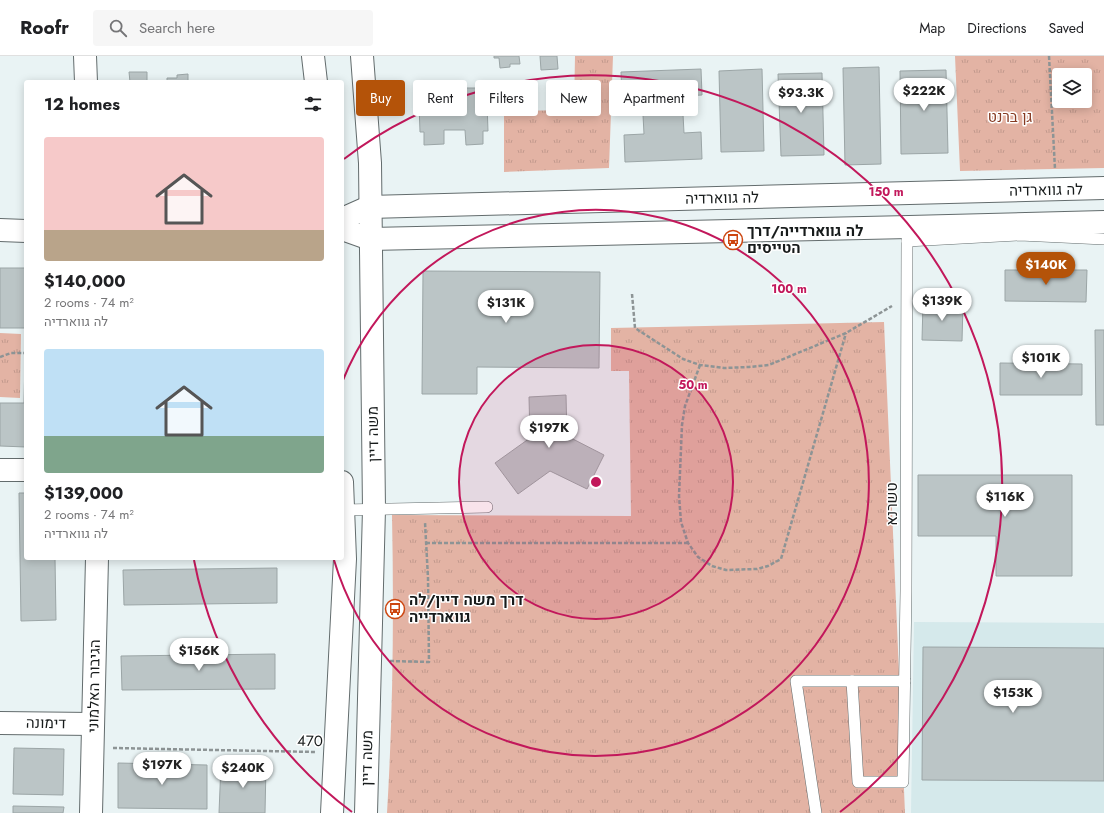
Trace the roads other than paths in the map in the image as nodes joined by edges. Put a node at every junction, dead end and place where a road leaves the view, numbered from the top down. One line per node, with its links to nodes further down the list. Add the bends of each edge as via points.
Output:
1 (85, 56): 4 (main road)
2 (313, 56): 5 (main road)
3 (362, 56): 7 (main road, משה דיין, via 370,163)
4 (86, 80)
5 (316, 80)
6 (1104, 188): 7 (main road, לה גווארדיה)
7 (370, 207): 8 (main road, לה גווארדיה); 14 (main road, משה דיין)
8 (344, 218)
9 (1104, 222): 13 (main road)
10 (0, 230): 12 (main road)
11 (344, 230): 14 (main road)
12 (24, 231)
13 (908, 234): 14 (main road); 15 (lane, via 1020,235); 24 (lane, טשרנא)
14 (370, 238): 19 (main road, משה דיין)
15 (1104, 240)
16 (0, 470): 17 (main road)
17 (24, 470)
18 (487, 507): 19 (lane)
19 (374, 509): 20 (lane); 29 (main road, משה דיין)
20 (344, 510)
21 (344, 534): 28 (main road, משה דיין, via 345,559)
22 (97, 560): 26 (main road, הגיבור האלמוני)
23 (852, 681): 24 (lane); 24 (lane, טשרנא, via 858,782 903,782); 30 (lane, via 796,681)
24 (905, 681)
25 (0, 722): 26 (main road, דימונה)
26 (93, 724): 27 (main road, הגיבור האלמוני)
27 (90, 813)
28 (332, 813)
29 (366, 813)
30 (816, 813)

